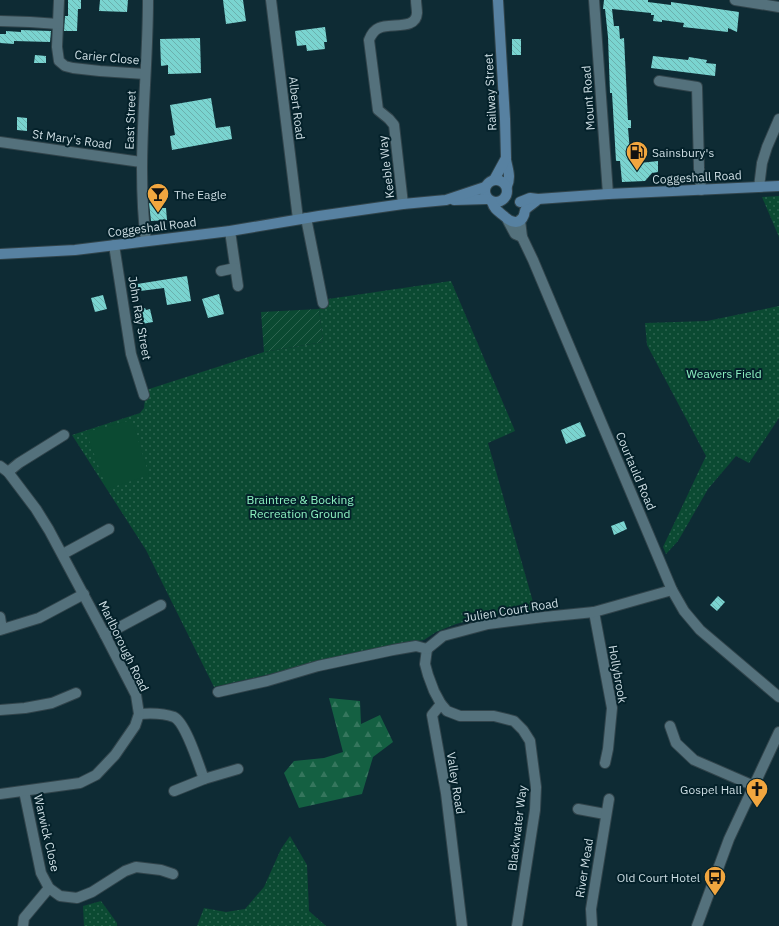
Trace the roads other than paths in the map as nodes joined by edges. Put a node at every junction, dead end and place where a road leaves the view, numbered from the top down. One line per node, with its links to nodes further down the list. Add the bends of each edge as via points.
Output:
1 (60, 0): 10 (street, Carier Close)
2 (148, 0): 11 (street, East Street)
3 (271, 0): 29 (street, Albert Road)
4 (416, 0): 26 (street, Keeble Way, via 417,14 413,21 379,28 369,40 378,110 394,125)
5 (498, 0): 15 (main road, Railway Street, via 506,119)
6 (594, 0): 23 (street, Mount Road)
7 (734, 0): 8 (street)
8 (779, 7)
9 (0, 21): 10 (street)
10 (58, 24): 11 (street, Carier Close, via 57,57 65,66)
11 (145, 74): 16 (street, East Street)
12 (659, 81): 22 (street, via 697,86)
13 (779, 119): 21 (street, via 762,163)
14 (0, 142): 16 (street, St Mary's Road)
15 (506, 160): 17 (main road); 20 (main road, Railway Street, via 509,174)
16 (141, 162): 32 (street, East Street)
17 (494, 180): 19 (main road, Coggeshall Road); 20 (main road, via 500,180)
18 (779, 186): 21 (main road, Coggeshall Road)
19 (485, 187): 24 (main road, Coggeshall Road); 25 (main road, via 485,193)
20 (507, 187): 25 (main road, via 503,199 497,202); 27 (main road, via 518,196)
21 (759, 187): 22 (main road, Coggeshall Road)
22 (701, 190): 23 (main road, Coggeshall Road)
23 (608, 194): 27 (main road, Coggeshall Road, via 530,198)
24 (446, 200): 25 (main road); 26 (main road, Coggeshall Road)
25 (490, 200): 28 (main road, via 494,208)
26 (403, 204): 29 (main road, Coggeshall Road)
27 (521, 209): 28 (main road, via 515,222); 28 (main road, via 511,201 505,205 503,212); 31 (street, Courtauld Road)
28 (506, 218): 31 (street, via 515,234)
29 (302, 219): 30 (main road, Coggeshall Road); 38 (street)
30 (230, 231): 32 (main road, Coggeshall Road); 35 (street)
31 (522, 237): 44 (street, Courtauld Road)
32 (146, 241): 33 (main road, Coggeshall Road)
33 (114, 245): 34 (main road, Coggeshall Road); 39 (street, John Ray Street, via 131,354)
34 (0, 254)
35 (235, 268): 36 (street); 37 (street)
36 (221, 271)
37 (238, 286)
38 (323, 303)
39 (144, 395)
40 (64, 435): 41 (street, via 19,464)
41 (4, 469): 43 (street, Marlborough Road, via 36,509)
42 (109, 529): 43 (street)
43 (63, 554): 45 (street, Marlborough Road)
44 (672, 590): 47 (street, Julien Court Road); 54 (street, Courtauld Road, via 684,611 700,630)
45 (84, 594): 49 (street, via 39,618); 50 (street, Marlborough Road)
46 (161, 605): 50 (street)
47 (594, 612): 51 (street, Julien Court Road, via 488,624 444,636); 60 (street, Hollybrook, via 612,708)
48 (0, 617): 49 (street)
49 (1, 630)
50 (106, 634): 57 (street, Marlborough Road, via 136,695)
51 (427, 649): 52 (street, via 416,646 393,650); 55 (street, via 426,664)
52 (218, 692)
53 (76, 693): 56 (street, via 52,703)
54 (779, 697)
55 (441, 704): 73 (street, Valley Road, via 432,715 446,793); 74 (street, Blackwater Way, via 447,711 460,716 494,716 514,721 530,741 536,787 535,810)
56 (0, 710)
57 (140, 714): 62 (street, via 155,713 174,718 182,724); 64 (street, via 115,755 96,775 80,783)
58 (670, 726): 63 (street, via 676,743 694,760)
59 (779, 732): 63 (street)
60 (605, 763)
61 (238, 769): 62 (street)
62 (204, 779): 65 (street)
63 (754, 786): 76 (street, via 729,839)
64 (24, 791): 66 (street); 71 (street, Warwick Close, via 41,873)
65 (174, 791)
66 (0, 794)
67 (609, 800): 69 (street, River Mead)
68 (578, 808): 69 (street)
69 (605, 814): 75 (street, River Mead, via 591,909)
70 (173, 874): 71 (street, Warwick Close, via 136,867 77,898 60,896)
71 (49, 888): 72 (street, via 24,918)
72 (23, 926)
73 (462, 926)
74 (517, 926)
75 (592, 926)
76 (697, 926)

